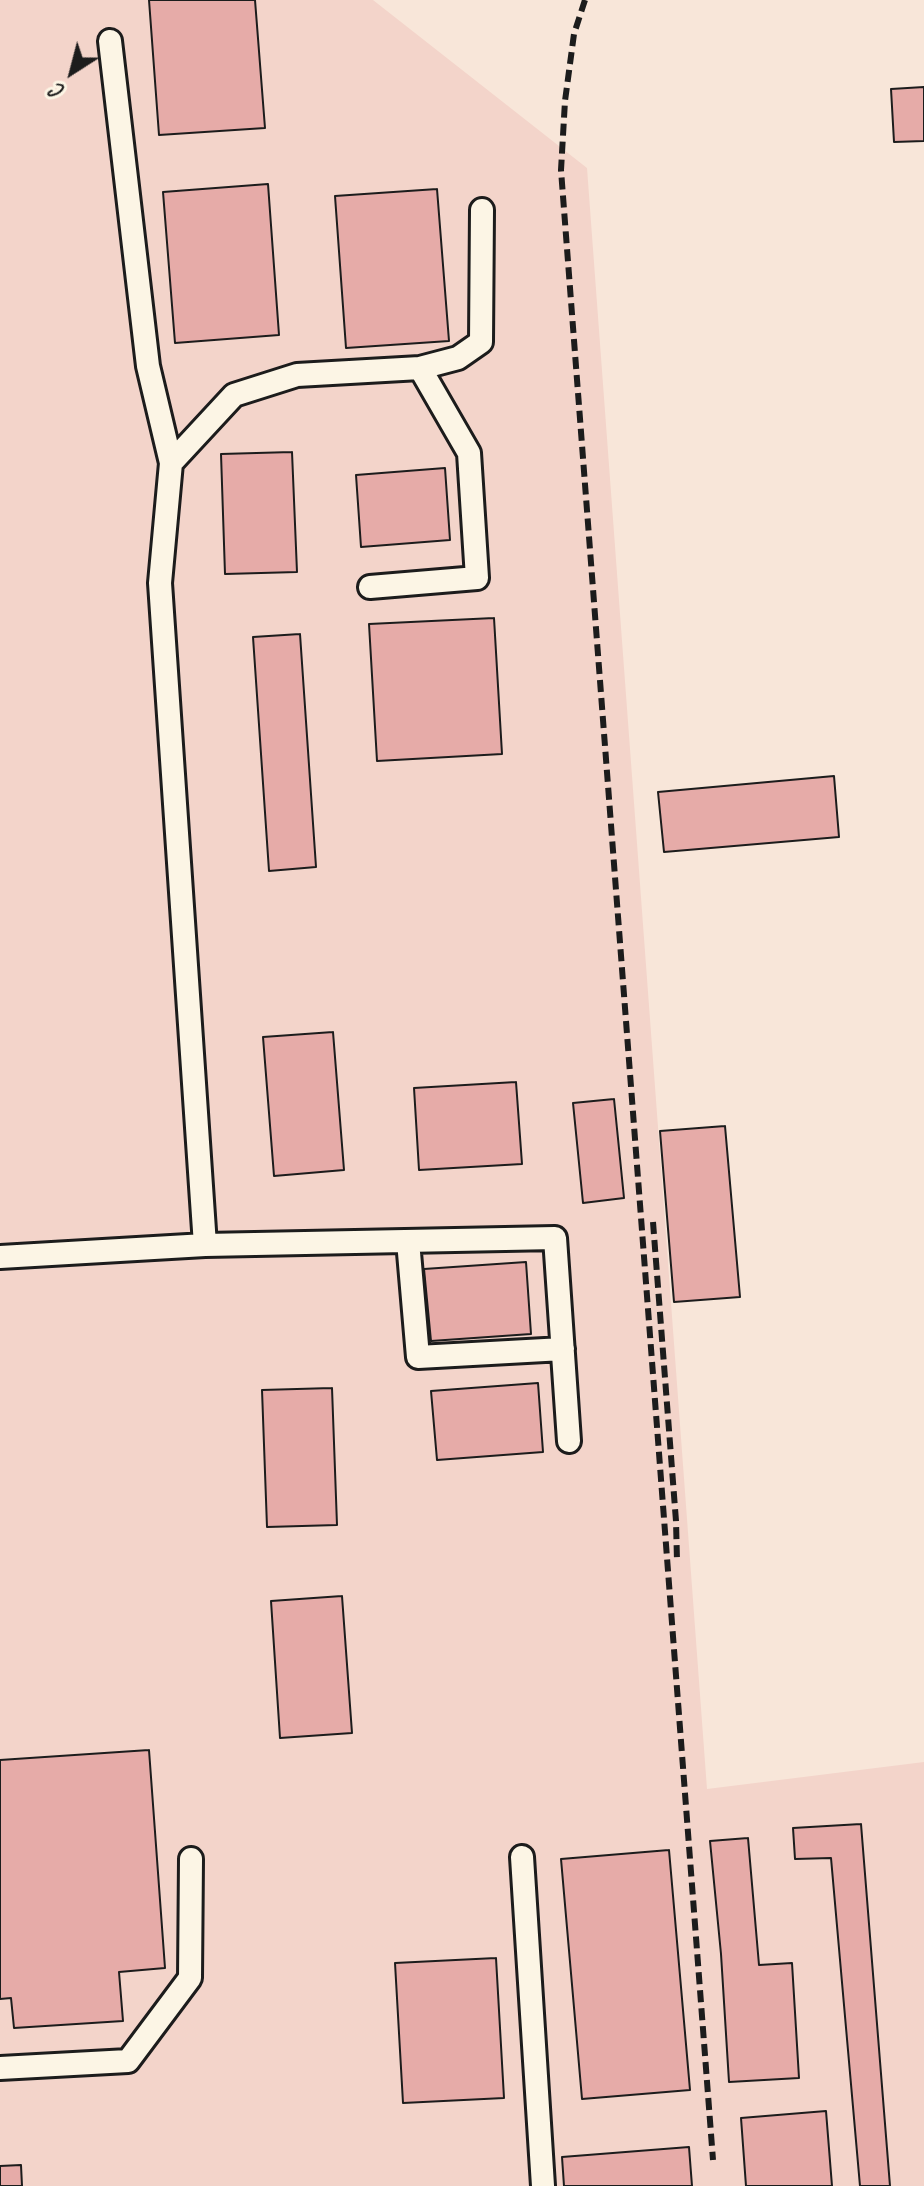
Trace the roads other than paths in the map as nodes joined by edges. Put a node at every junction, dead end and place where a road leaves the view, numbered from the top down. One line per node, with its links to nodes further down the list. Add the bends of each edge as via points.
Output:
1 (110, 41): 4 (lane, via 148,366)
2 (482, 210): 3 (lane, via 481,342 458,358)
3 (420, 368): 4 (lane, via 297,375 234,395); 5 (lane, via 469,453 477,578)
4 (171, 463): 7 (lane, via 160,583)
5 (370, 587)
6 (408, 1241): 7 (lane); 9 (lane, via 555,1238); 9 (lane, via 418,1357)
7 (205, 1245): 8 (lane)
8 (0, 1257)
9 (563, 1349): 10 (lane)
10 (569, 1441)
11 (522, 1857): 14 (lane)
12 (191, 1859): 13 (lane, via 190,1978 128,2061)
13 (0, 2068)
14 (543, 2186)

